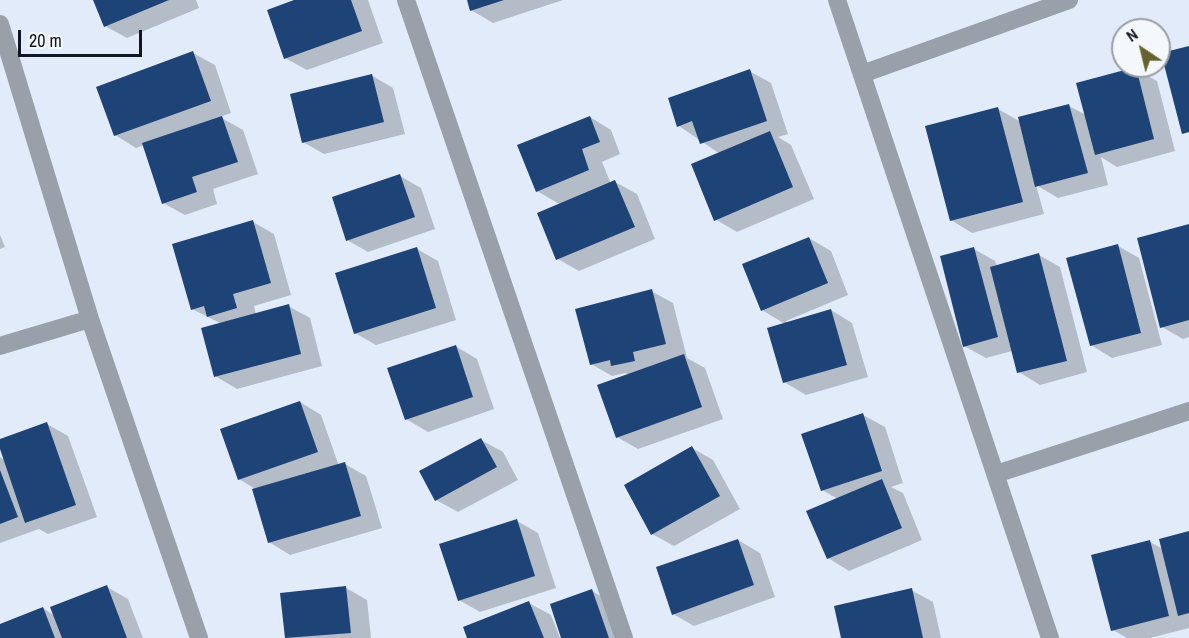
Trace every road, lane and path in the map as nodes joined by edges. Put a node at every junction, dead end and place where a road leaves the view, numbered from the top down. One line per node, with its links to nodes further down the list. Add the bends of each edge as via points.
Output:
1 (406, 0): 11 (street)
2 (837, 0): 5 (street)
3 (1069, 0): 5 (street)
4 (0, 24): 6 (street)
5 (862, 74): 9 (street)
6 (90, 320): 7 (street); 10 (street)
7 (0, 346)
8 (1189, 411): 9 (street)
9 (996, 474): 12 (street)
10 (199, 638)
11 (624, 638)
12 (1050, 638)

